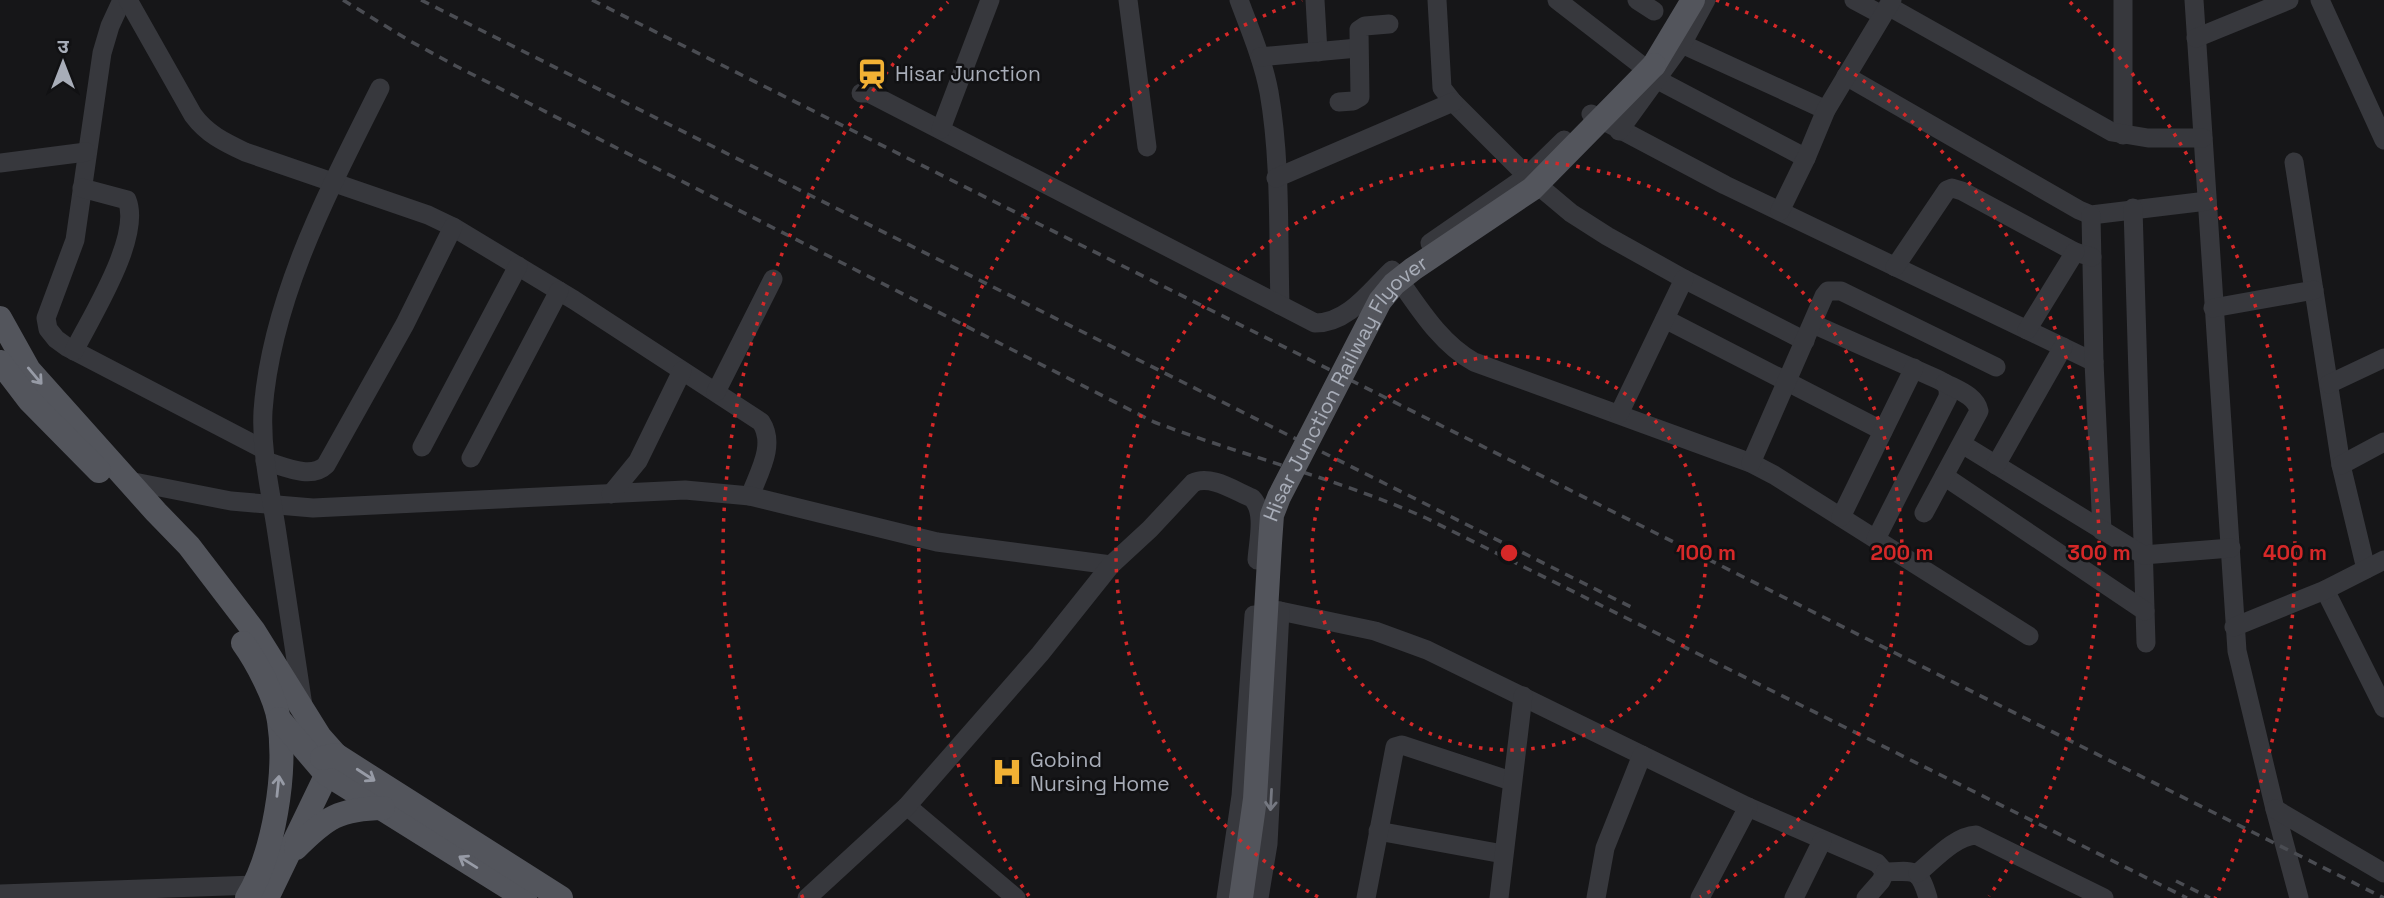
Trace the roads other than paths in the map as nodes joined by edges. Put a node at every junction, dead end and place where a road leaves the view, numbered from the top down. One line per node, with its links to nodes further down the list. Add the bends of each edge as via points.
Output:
1 (121, 0): 41 (street, via 102,53)
2 (128, 0): 47 (street, via 203,128 245,152)
3 (990, 0): 35 (street)
4 (1128, 0): 40 (street)
5 (1239, 0): 26 (street)
6 (1315, 0): 25 (street)
7 (1437, 0): 32 (street, via 1442,88)
8 (1637, 0): 20 (street)
9 (1679, 0): 27 (street, via 1655,46)
10 (1693, 0): 27 (main road, Hisar Junction Railway Flyover)
11 (1706, 0): 23 (street)
12 (1854, 0): 19 (street)
13 (2123, 0): 37 (street)
14 (2194, 0): 22 (street)
15 (2289, 0): 18 (street)
16 (2320, 0): 39 (street)
17 (1570, 4): 27 (street)
18 (2261, 5): 22 (street)
19 (1887, 7): 28 (street); 37 (street, via 2102,128)
20 (1654, 11)
21 (1389, 24): 24 (street, via 1362,27 1357,34)
22 (2196, 38): 38 (street)
23 (1682, 44): 27 (street); 33 (street)
24 (1358, 48): 25 (street); 31 (street, via 1360,97)
25 (1318, 52): 26 (street)
26 (1260, 57): 46 (street, via 1270,102)
27 (1650, 70): 34 (street); 36 (street); 42 (street); 141 (main road, Hisar Junction Railway Flyover, bridge, via 1532,190 1394,284 1380,301 1279,497 1272,515 1255,799)
28 (1846, 75): 33 (street); 52 (street)
29 (380, 88): 47 (street)
30 (861, 93): 35 (street)
31 (1339, 102)
32 (1453, 102): 45 (street); 46 (street)
33 (1826, 110): 42 (street)
34 (1591, 114): 36 (street); 45 (street)
35 (941, 129): 62 (street)
36 (1619, 131): 51 (street)
37 (2123, 135): 38 (street)
38 (2203, 138): 49 (street)
39 (2384, 140)
40 (1147, 147)
41 (86, 152): 44 (street); 48 (street)
42 (1806, 158): 51 (street)
43 (2294, 162): 60 (street)
44 (0, 163)
45 (1527, 176): 57 (street); 59 (street, via 1571,214)
46 (1276, 178): 62 (street)
47 (332, 184): 53 (street); 85 (street, via 304,246 280,324 263,412)
48 (82, 188): 69 (street, via 75,240 46,318 56,339); 69 (street, via 127,200 129,223 110,281)
49 (2207, 201): 50 (street); 63 (street)
50 (2133, 208): 52 (street); 102 (street)
51 (1780, 211): 56 (street)
52 (2091, 215): 54 (street)
53 (453, 227): 55 (street); 85 (street, via 326,465 313,473)
54 (2084, 255): 56 (street, via 1952,188); 66 (street); 71 (street)
55 (518, 266): 61 (street); 84 (street)
56 (1895, 267): 66 (street)
57 (1392, 270): 62 (street, via 1350,311 1326,323 1315,323); 80 (street, via 1458,353)
58 (773, 279): 79 (street)
59 (1684, 279): 65 (street); 67 (street)
60 (2314, 290): 63 (street); 78 (street)
61 (559, 291): 75 (street); 86 (street)
62 (1280, 305)
63 (2213, 308): 101 (street)
64 (0, 318): 92 (main road, one-way to 92, via 29,370)
65 (1665, 319): 76 (street); 80 (street)
66 (2027, 330): 68 (street)
67 (1809, 333): 73 (street, via 1824,296 1833,289); 74 (street); 76 (street)
68 (2063, 347): 71 (street); 89 (street)
69 (74, 351): 85 (street)
70 (2384, 358): 78 (street)
71 (2094, 362): 99 (street)
72 (2, 366): 116 (main road, via 29,400 177,552 249,651)
73 (1996, 367)
74 (1914, 368): 77 (street); 81 (street)
75 (682, 371): 79 (street); 87 (street)
76 (1787, 382): 81 (street); 88 (street)
77 (1945, 383): 83 (street, via 1978,404 1979,411); 100 (street, via 1948,397)
78 (2329, 384): 90 (street)
79 (716, 392): 95 (street, via 761,422 766,431 766,452)
80 (1619, 414): 88 (street)
81 (1883, 431): 98 (street)
82 (2384, 442): 90 (street)
83 (1962, 444): 89 (street); 91 (street)
84 (422, 447)
85 (264, 455): 96 (street)
86 (471, 458)
87 (638, 461): 93 (street); 94 (street)
88 (1751, 463): 98 (street)
89 (1996, 465): 99 (street)
90 (2341, 465): 103 (street)
91 (1944, 476): 97 (street); 108 (street)
92 (129, 481): 96 (street); 115 (main road, via 189,546 254,631)
93 (645, 492): 94 (street); 95 (street, via 685,490)
94 (611, 494): 96 (street, via 313,508)
95 (750, 496): 104 (street, via 937,542)
96 (272, 505): 115 (street)
97 (1924, 513)
98 (1841, 517): 100 (street)
99 (2102, 531): 102 (street)
100 (1876, 540): 110 (street)
101 (2231, 548): 102 (street); 109 (street)
102 (2144, 555): 108 (street)
103 (2375, 564): 105 (street)
104 (1111, 565): 106 (street, via 1193,483 1210,481 1252,498 1259,510); 120 (street, via 1040,654)
105 (2325, 590): 109 (street); 112 (street)
106 (1254, 608): 107 (street); 140 (street, via 1241,796)
107 (1280, 611): 113 (street, via 1404,640); 142 (street, one-way to 142, via 1268,844)
108 (2145, 611): 111 (street)
109 (2234, 627): 123 (street)
110 (2029, 636)
111 (2146, 643)
112 (2377, 677): 114 (street)
113 (1523, 696): 117 (street); 119 (street)
114 (2384, 708)
115 (304, 710): 118 (main road, via 320,737)
116 (279, 719): 118 (main road); 131 (main road, one-way to 116, via 275,815 281,761)
117 (1642, 755): 121 (street); 145 (street, via 1605,848)
118 (325, 763): 122 (main road); 127 (main road); 131 (main road); 137 (main road, one-way to 137)
119 (1511, 781): 124 (street, via 1398,745 1392,751); 126 (street)
120 (906, 806): 138 (street); 139 (street)
121 (1748, 807): 125 (street); 146 (street)
122 (383, 808): 127 (main road, via 355,809 329,818); 136 (main road, one-way to 122)
123 (2274, 810): 130 (street); 150 (street)
124 (1378, 831): 126 (street); 143 (street)
125 (1822, 841): 128 (street, via 1877,863); 147 (street)
126 (1503, 854): 144 (street)
127 (286, 858): 131 (main road)
128 (1885, 872): 129 (street); 148 (street)
129 (1918, 873): 135 (street, via 1958,841 1976,835); 149 (street)
130 (2384, 873)
131 (257, 890): 132 (street)
132 (170, 893): 134 (street)
133 (0, 894): 134 (street)
134 (122, 894)
135 (2098, 897)
136 (526, 898)
137 (561, 898)
138 (807, 898)
139 (1016, 898)
140 (1226, 898)
141 (1241, 898)
142 (1259, 898)
143 (1366, 898)
144 (1499, 898)
145 (1596, 898)
146 (1700, 898)
147 (1794, 898)
148 (1866, 898)
149 (1927, 898)
150 (2299, 898)

